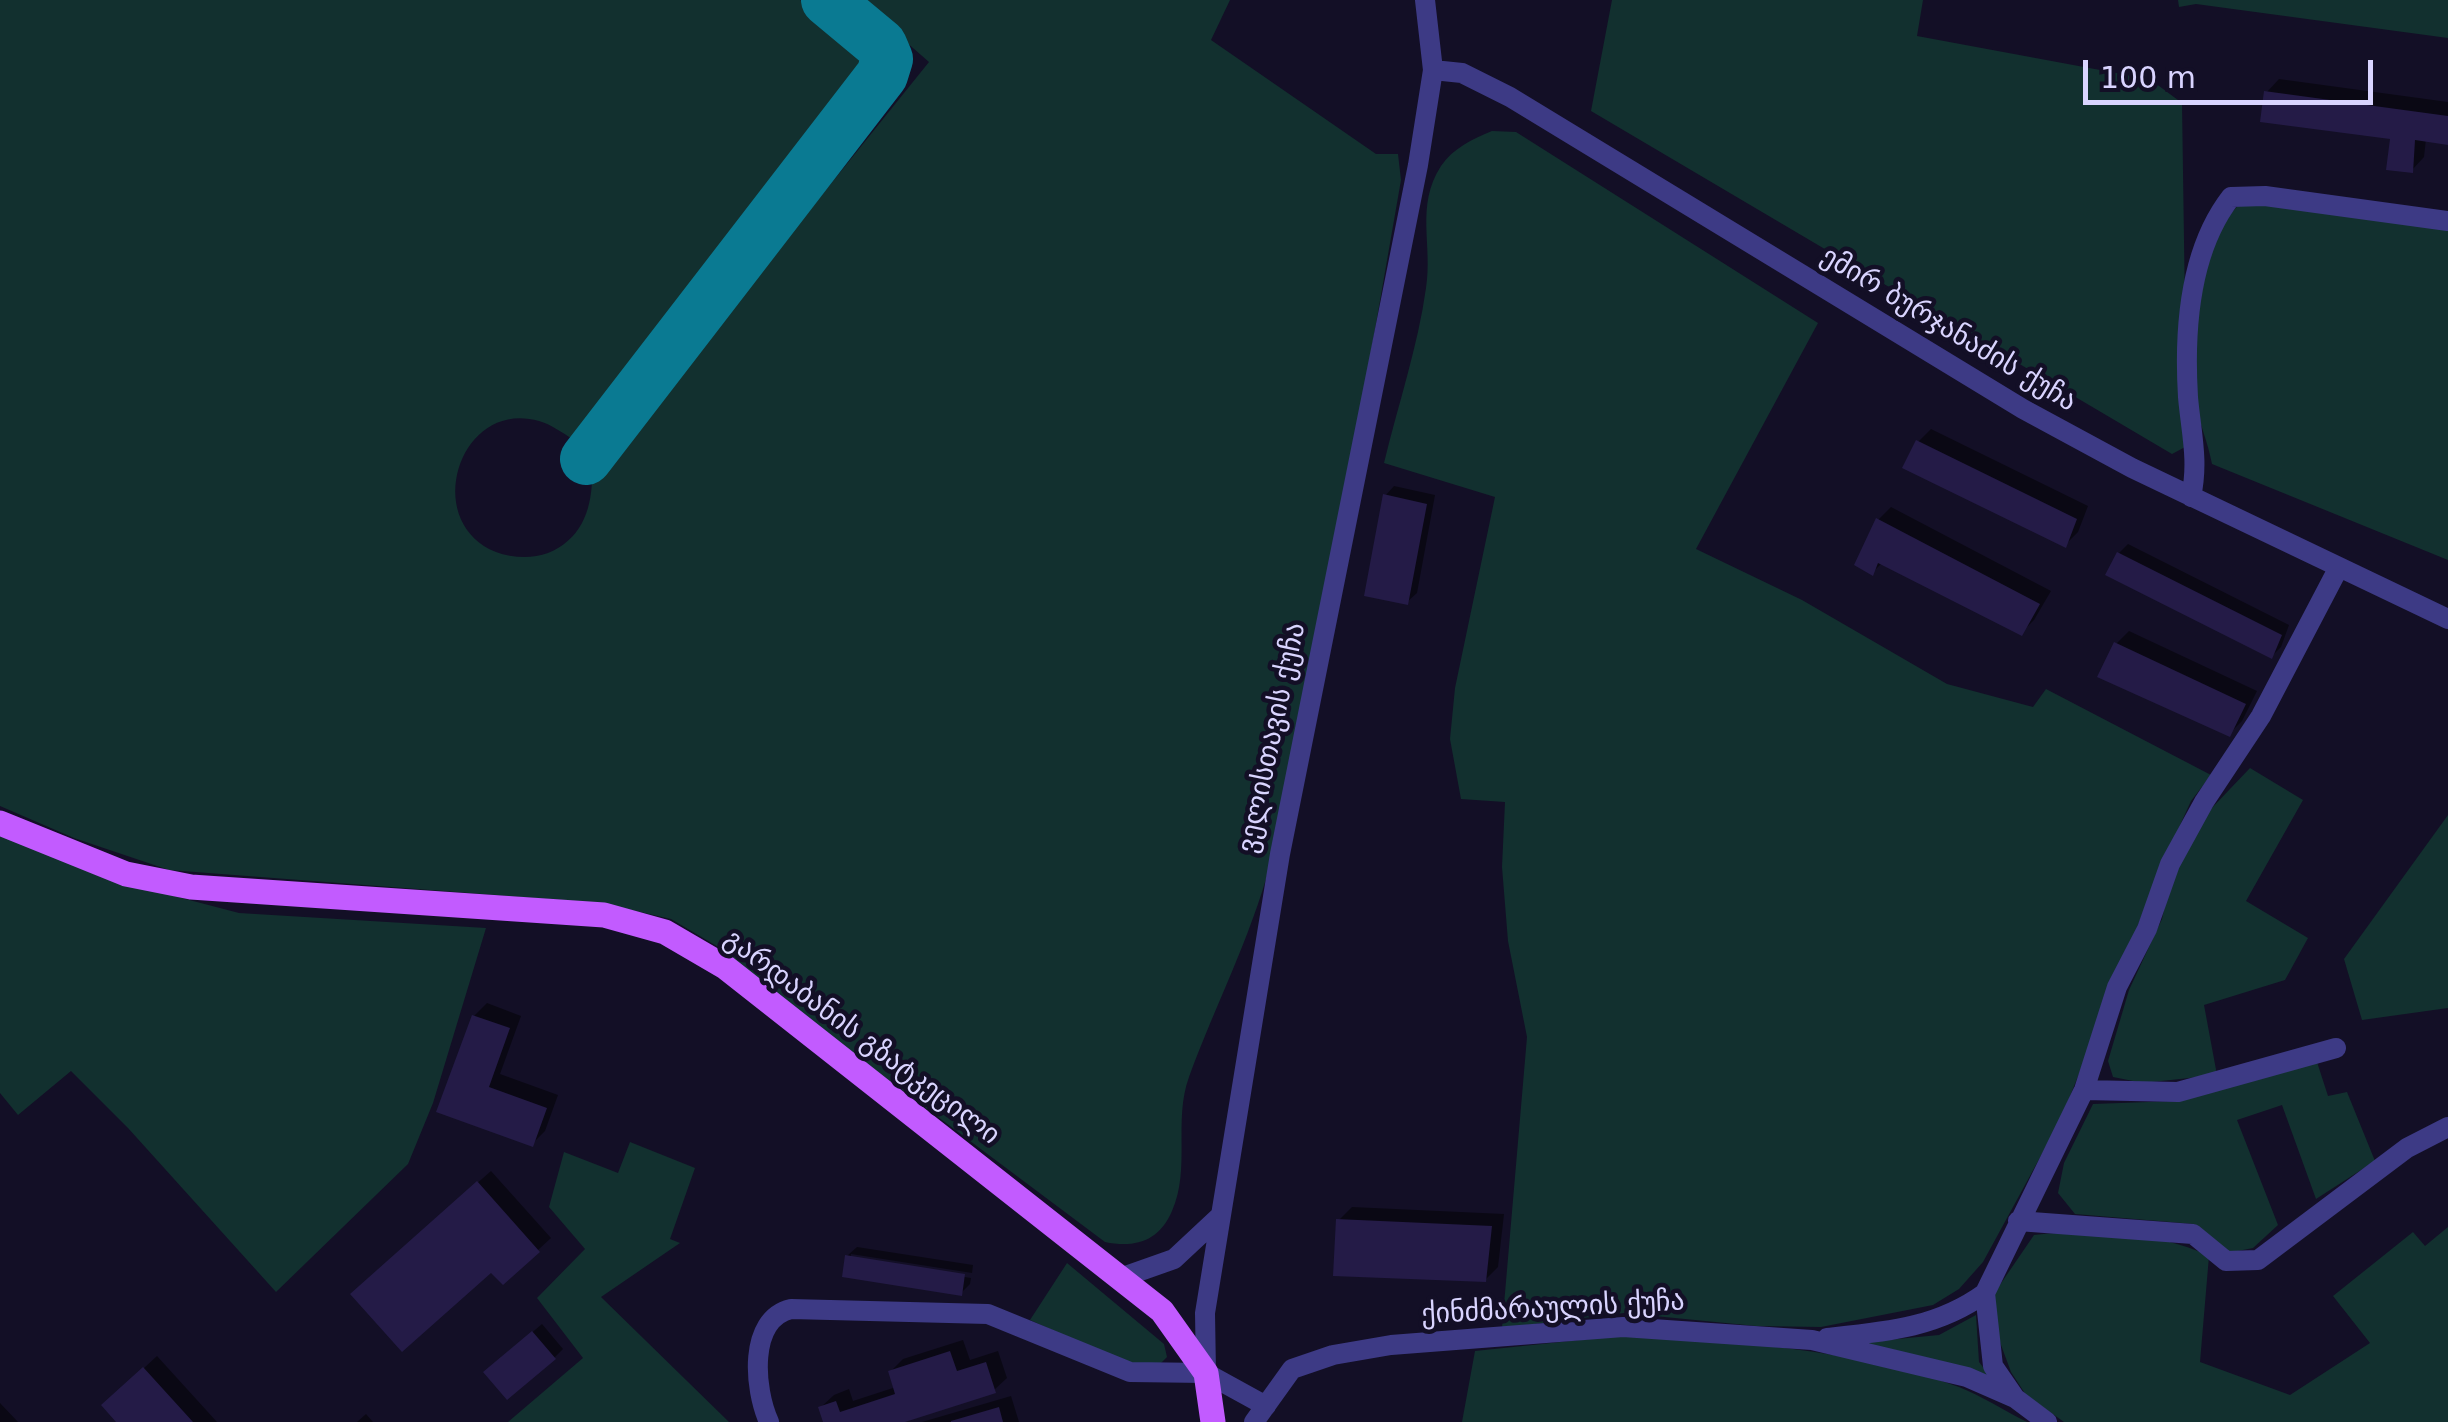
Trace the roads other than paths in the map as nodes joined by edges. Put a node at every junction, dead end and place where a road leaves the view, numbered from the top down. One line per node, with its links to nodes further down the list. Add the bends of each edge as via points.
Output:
1 (1425, 0): 2 (street, ველისთავის ქუჩა)
2 (1432, 70): 4 (street, ემირ ბურჯანაძის ქუჩა, via 1462,73 1510,98 2023,408); 11 (street, ველისთავის ქუჩა, via 1367,434 1280,854)
3 (2448, 222): 4 (street, via 2231,197 2192,286)
4 (2191, 497): 5 (street, ემირ ბურჯანაძის ქუჩა)
5 (2339, 568): 6 (street, ემირ ბურჯანაძის ქუჩა); 9 (street, via 2261,716 2170,864 2147,930 2116,988)
6 (2448, 619)
7 (0, 823): 13 (main road, გარდაბანის გზატკეცილი, via 126,874 191,888 604,915 666,932 725,967)
8 (2336, 1048): 9 (street, via 2178,1092)
9 (2084, 1090): 12 (street)
10 (2448, 1127): 12 (street, via 2406,1148 2258,1260 2226,1261 2193,1234)
11 (1219, 1217): 13 (street, via 1174,1259); 16 (street, ველისთავის ქუჩა, via 1205,1313)
12 (2018, 1221): 14 (street)
13 (1122, 1277): 16 (main road, გარდაბანის გზატკეცილი, via 1162,1311)
14 (1985, 1293): 15 (street, via 1931,1323); 17 (street, via 1993,1366)
15 (1812, 1340): 17 (street, ქინძმარაულის ქუჩა, via 1967,1377); 18 (street, ქინძმარაულის ქუჩა, via 1623,1327 1391,1345 1292,1370)
16 (1206, 1373): 18 (street); 19 (street, via 1130,1372 988,1314 791,1309 771,1318 760,1339 762,1406); 20 (main road, ველისთავის ქუჩა)
17 (2015, 1398): 21 (street, ქინძმარაულის ქუჩა)
18 (1260, 1414)
19 (769, 1422)
20 (1213, 1422)
21 (2047, 1422)

